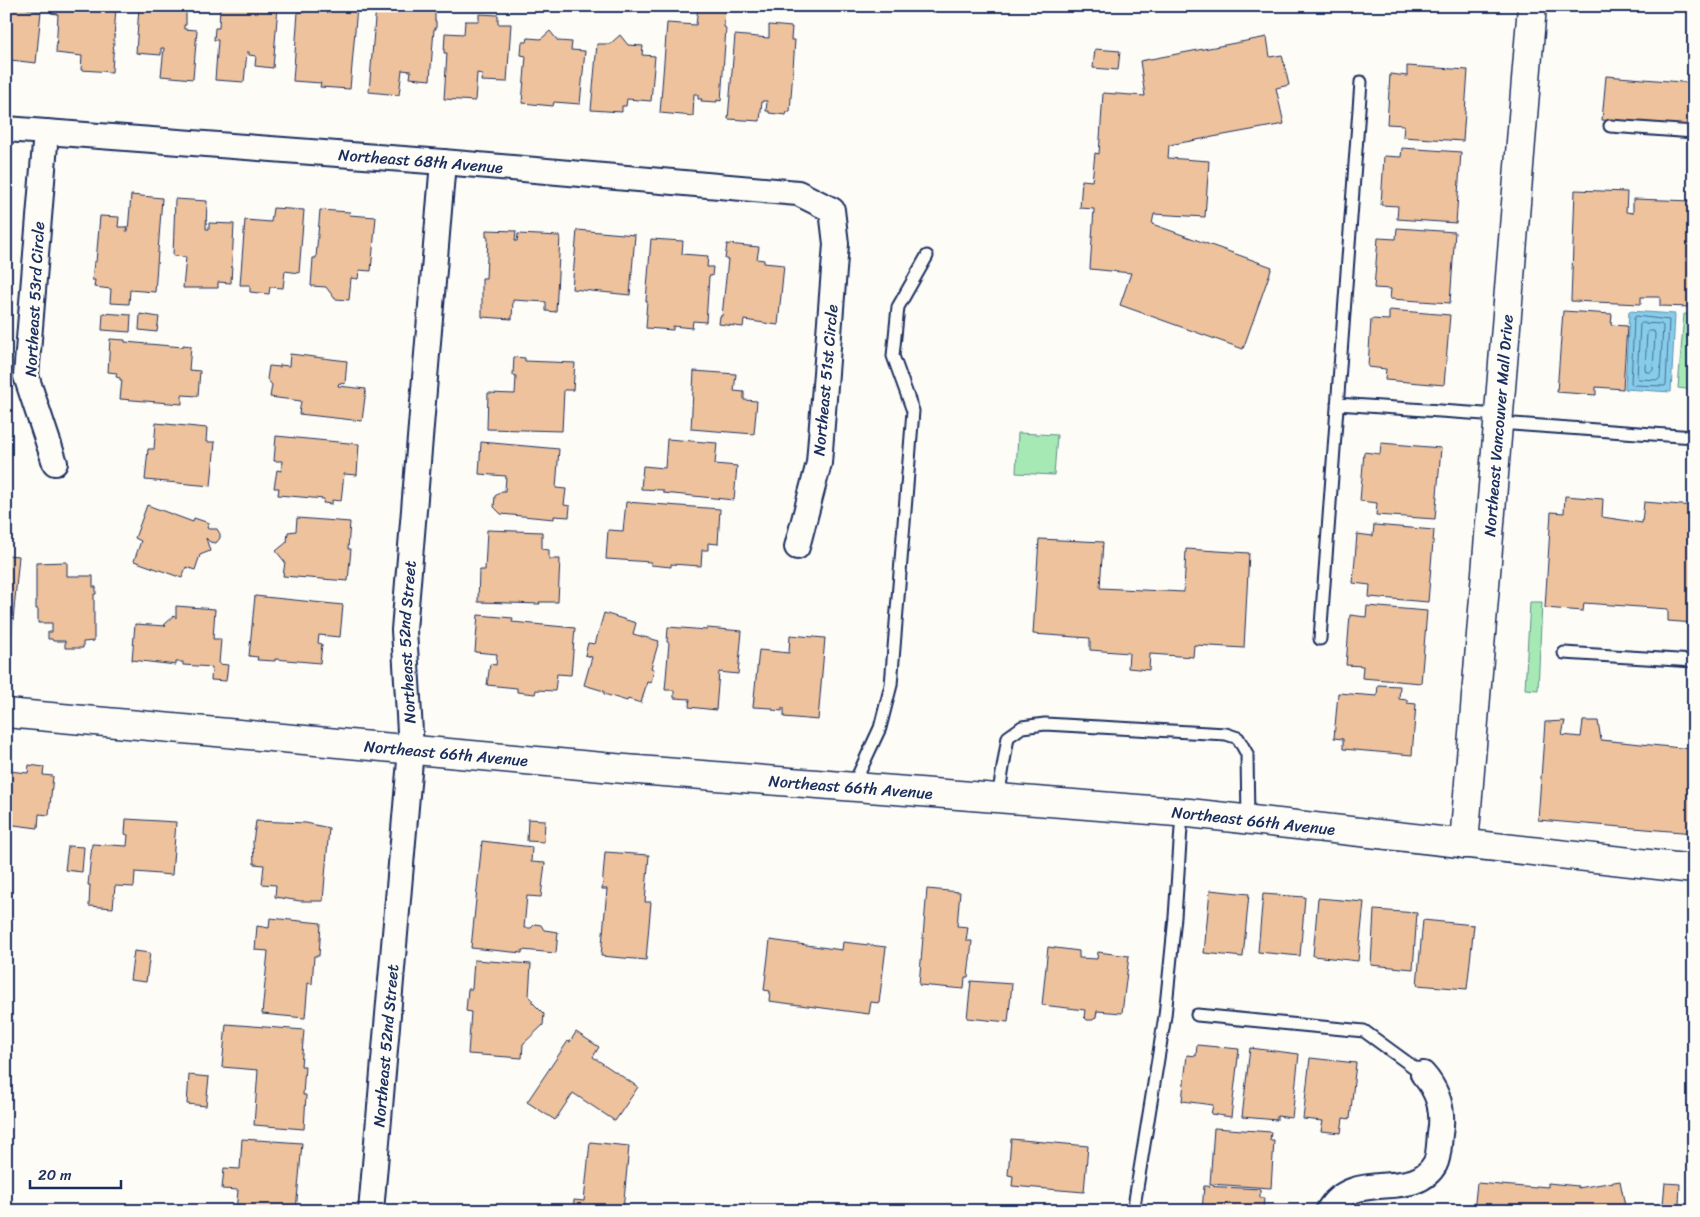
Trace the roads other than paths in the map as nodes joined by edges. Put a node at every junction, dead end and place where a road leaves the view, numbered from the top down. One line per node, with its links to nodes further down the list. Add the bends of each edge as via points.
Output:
1 (1532, 6): 11 (street, Northeast Vancouver Mall Drive)
2 (1361, 82): 10 (lane)
3 (1610, 126): 6 (lane)
4 (6, 129): 5 (street, Northeast 68th Avenue)
5 (46, 132): 7 (street, Northeast 68th Avenue); 13 (street, Northeast 53rd Circle, via 26,376)
6 (1694, 132)
7 (443, 162): 8 (street, Northeast 68th Avenue, via 798,193); 19 (street, Northeast 52nd Street, via 404,630)
8 (832, 210): 14 (street, Northeast 51st Circle, via 836,244 819,463)
9 (927, 256): 20 (lane, via 898,307 893,356 913,411 891,685 880,728)
10 (1337, 404): 11 (lane); 15 (lane)
11 (1498, 419): 12 (lane); 24 (street, Northeast Vancouver Mall Drive)
12 (1694, 437)
13 (54, 463)
14 (796, 547)
15 (1320, 640)
16 (1564, 653): 17 (lane)
17 (1694, 661)
18 (6, 714): 19 (street, Northeast 66th Avenue)
19 (410, 749): 20 (street, Northeast 66th Avenue); 29 (street, Northeast 52nd Street)
20 (852, 786): 21 (street, Northeast 66th Avenue)
21 (998, 798): 22 (street, Northeast 66th Avenue); 23 (lane, via 1008,737 1022,726 1045,724 1226,734 1238,738 1247,754)
22 (1182, 813): 23 (street, Northeast 66th Avenue); 28 (lane, via 1165,1016)
23 (1248, 820): 24 (street, Northeast 66th Avenue)
24 (1464, 844): 25 (street, Northeast 66th Avenue)
25 (1694, 869)
26 (1197, 1015): 27 (lane, via 1364,1031)
27 (1423, 1074): 30 (street, via 1432,1084 1441,1108 1436,1163 1428,1174 1414,1181 1393,1186 1366,1186 1345,1192)
28 (1134, 1206)
29 (371, 1211)
30 (1328, 1211)

